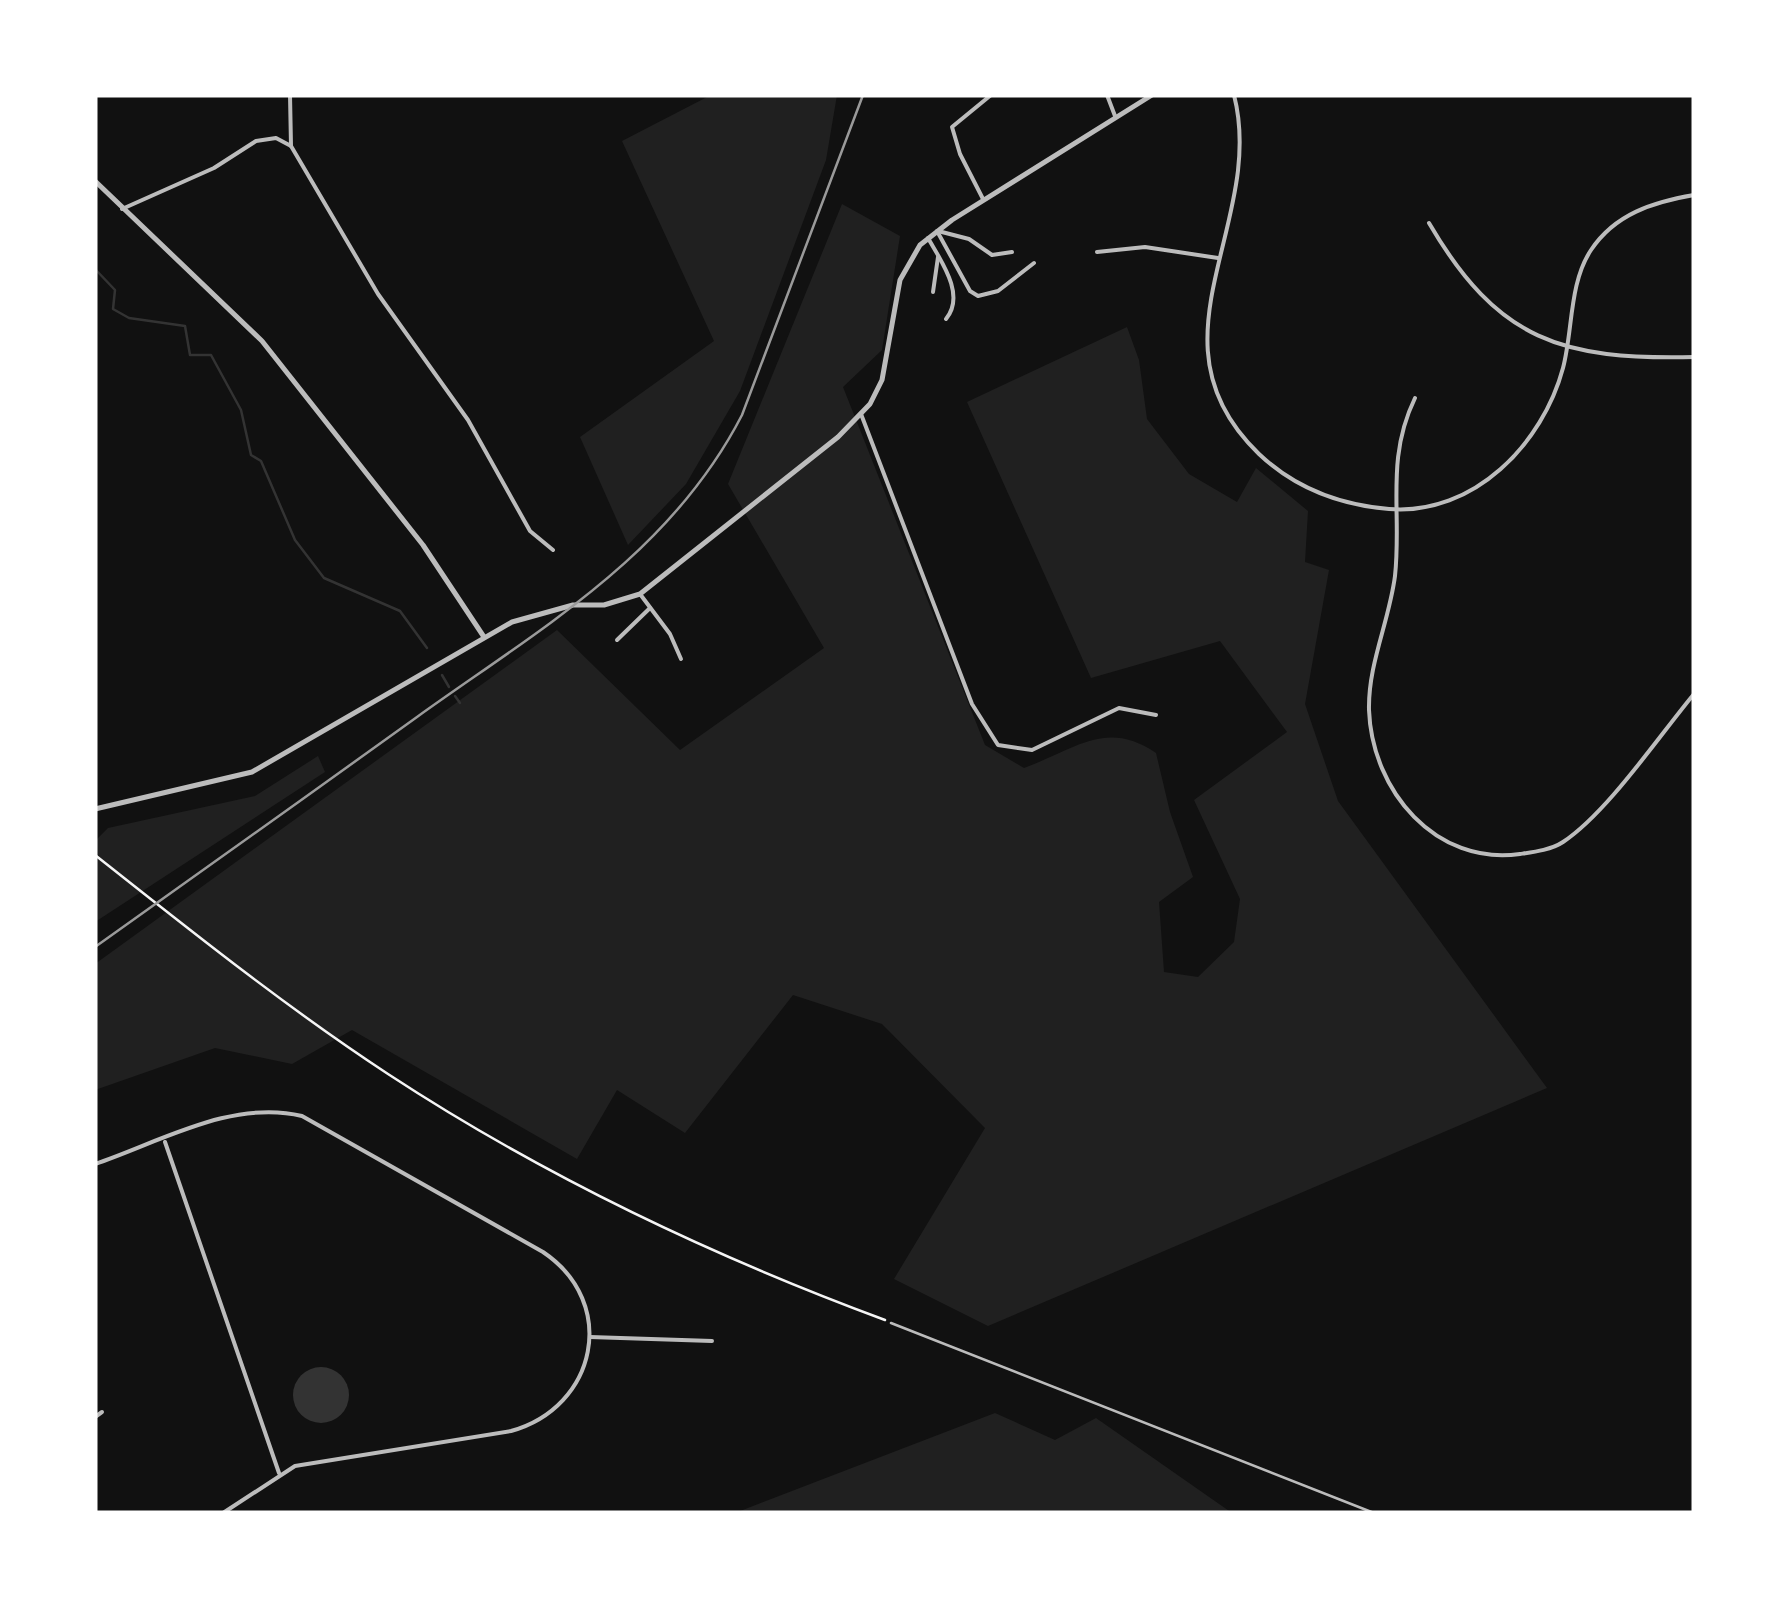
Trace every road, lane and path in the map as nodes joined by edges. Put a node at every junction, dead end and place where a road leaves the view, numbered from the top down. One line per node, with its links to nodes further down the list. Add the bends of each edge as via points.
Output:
1 (290, 95): 7 (street)
2 (992, 95): 10 (street, via 952,127)
3 (1107, 95): 6 (street)
4 (1152, 95): 6 (street)
5 (1234, 95): 18 (street, via 1242,166)
6 (1115, 116): 10 (street)
7 (290, 146): 11 (street, via 276,138 256,140 214,168); 27 (street, via 378,294 468,420 530,531)
8 (95, 181): 11 (street)
9 (1694, 195): 22 (street, via 1644,206 1602,236 1580,276)
10 (983, 200): 13 (street)
11 (122, 209): 30 (street, via 262,341 423,545)
12 (1429, 223): 22 (street, via 1451,260 1491,304 1525,331)
13 (937, 231): 14 (street); 15 (street, via 968,239 992,255); 19 (street, via 978,296 998,291)
14 (928, 238): 17 (street); 25 (street, via 900,280 882,380)
15 (1012, 252)
16 (1097, 252): 18 (street, via 1145,247)
17 (938, 257): 20 (street); 21 (street, via 956,303)
18 (1218, 258): 26 (street, via 1206,342 1230,418 1268,462 1306,488)
19 (1034, 263)
20 (933, 292)
21 (946, 319)
22 (1567, 348): 23 (street); 26 (street, via 1544,420 1510,462 1461,494)
23 (1694, 357)
24 (1415, 398): 26 (street, via 1398,438)
25 (861, 414): 28 (street); 34 (street, via 972,704 998,745 1032,750 1119,708)
26 (1394, 510): 33 (street, via 1397,557 1372,674 1372,734 1401,800 1450,846 1505,856 1560,844)
27 (553, 550)
28 (640, 594): 29 (street); 30 (street, via 543,612)
29 (650, 608): 31 (street); 32 (street)
30 (484, 637): 35 (street, via 268,766)
31 (617, 640)
32 (681, 660)
33 (1694, 694)
34 (1156, 715)
35 (95, 809)
36 (95, 856): 39 (path, via 342,1044 539,1164 756,1268)
37 (165, 1140): 38 (street); 40 (street, via 248,1113 282,1112 316,1122 552,1258 578,1293); 44 (street)
38 (95, 1164)
39 (891, 1323): 46 (lane)
40 (590, 1337): 41 (street); 44 (street, via 576,1384 534,1424)
41 (712, 1341)
42 (102, 1412): 43 (street)
43 (95, 1417)
44 (280, 1473): 45 (street)
45 (223, 1513)
46 (1374, 1513)

